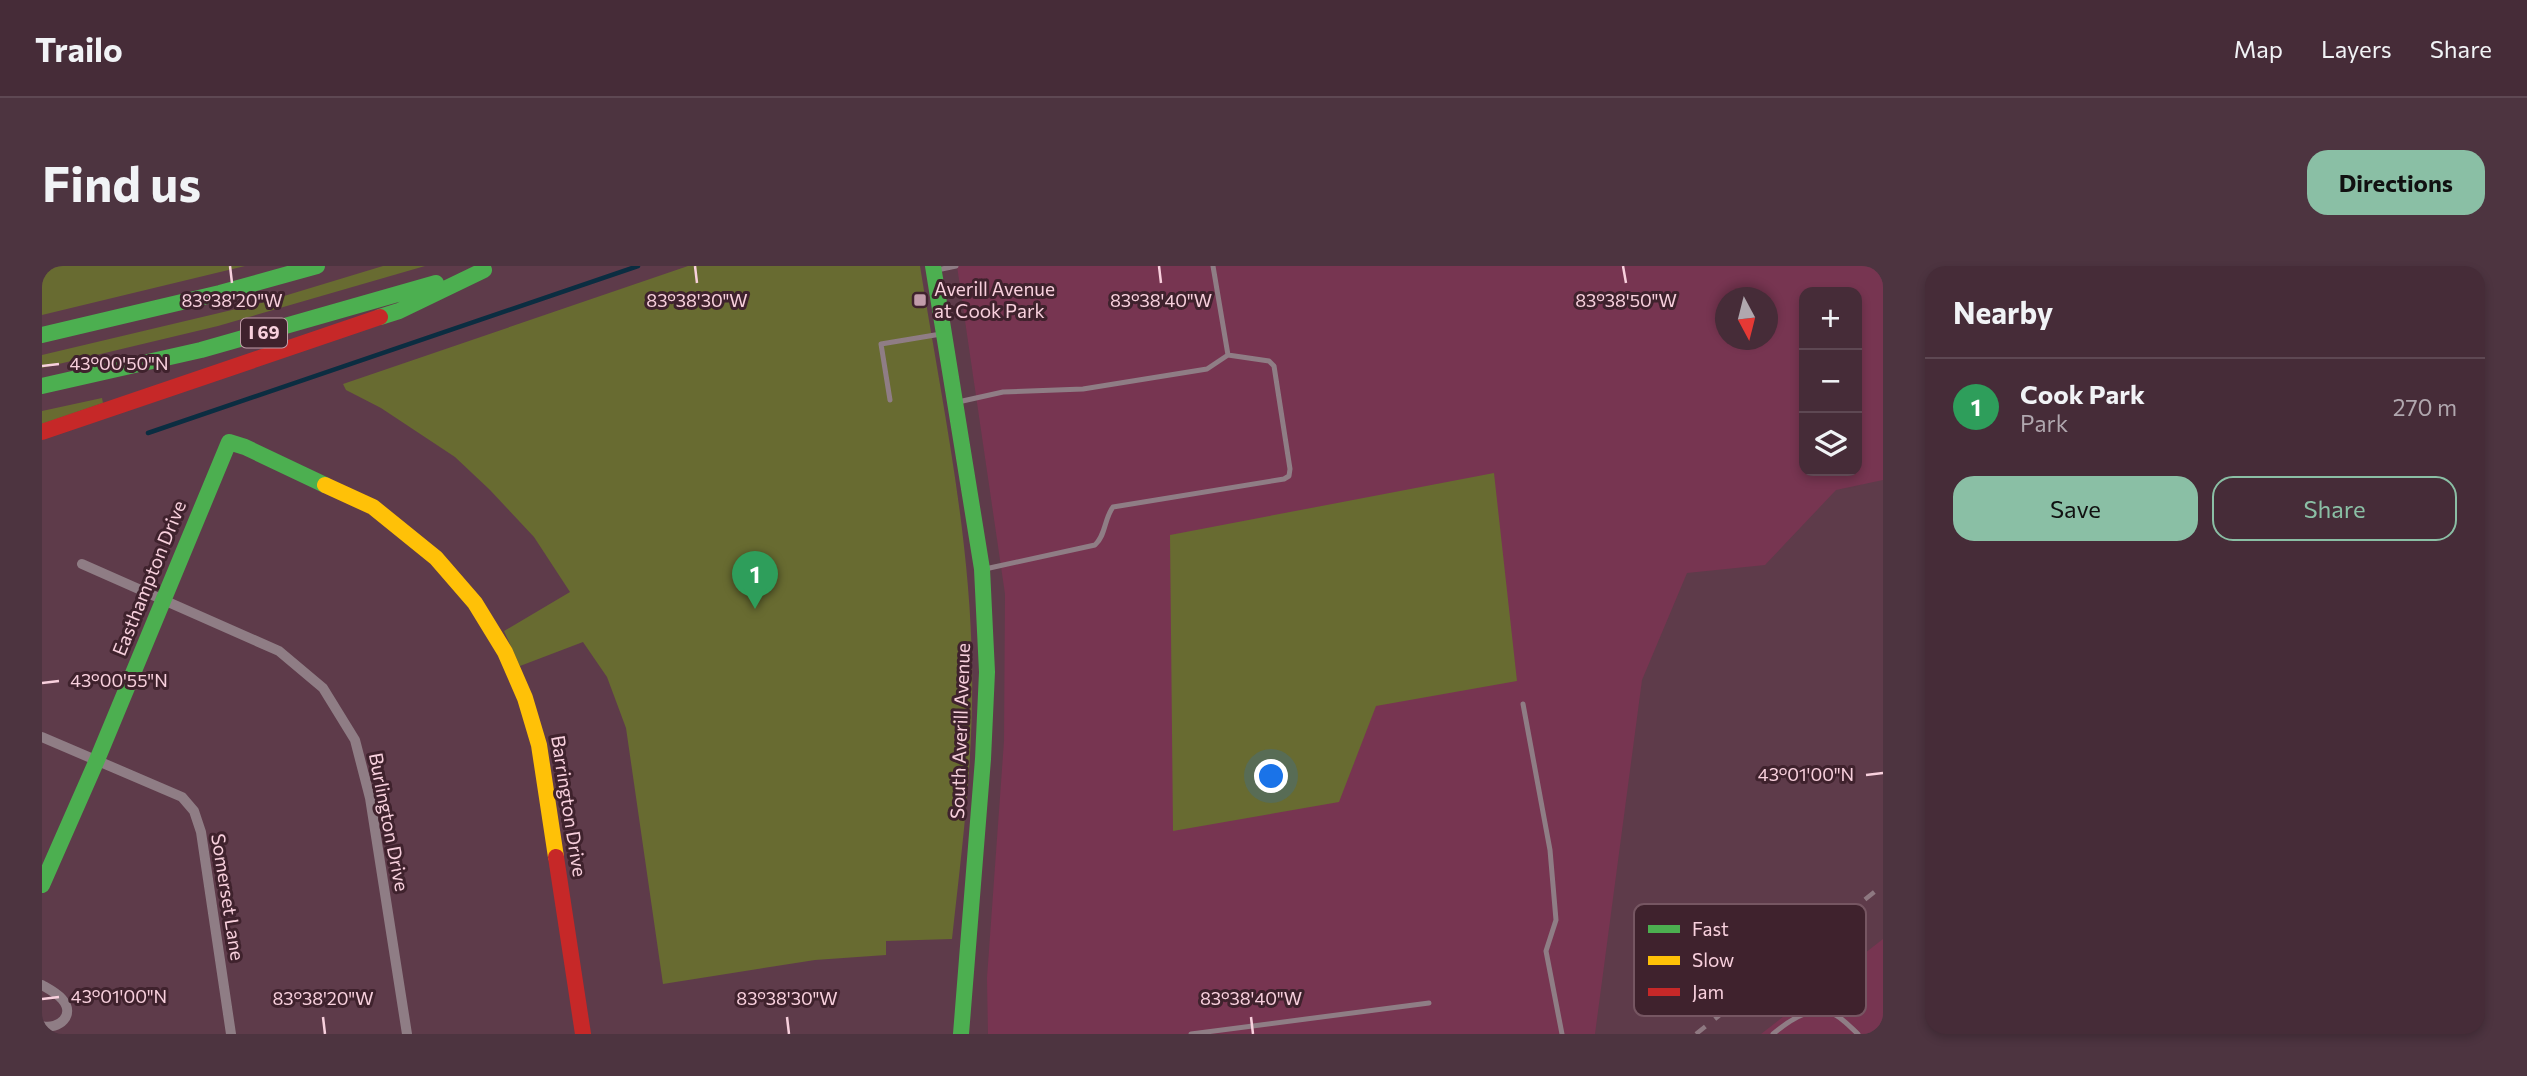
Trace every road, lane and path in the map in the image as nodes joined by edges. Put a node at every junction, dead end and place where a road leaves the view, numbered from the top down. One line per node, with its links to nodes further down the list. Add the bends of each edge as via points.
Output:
1 (317, 266): 7 (main road)
2 (957, 266): 5 (lane)
3 (1213, 266): 8 (lane)
4 (490, 268): 9 (main road, I 69, via 201,350); 12 (main road, via 399,312)
5 (933, 269): 6 (main road, South Averill Avenue)
6 (944, 334): 10 (lane, via 881,344); 11 (main road, South Averill Avenue)
7 (42, 335)
8 (1228, 355): 11 (lane, via 1207,369 1083,389 1003,393); 15 (lane, via 1269,361 1274,366 1289,476 1113,507 1095,545)
9 (42, 386)
10 (890, 400)
11 (955, 402): 15 (main road, South Averill Avenue)
12 (42, 432)
13 (229, 442): 16 (main road, Easthampton Drive); 29 (main road, Barrington Drive, via 373,507 436,558 475,603 505,652 540,745)
14 (82, 564): 16 (street, Burlington Drive)
15 (982, 569): 30 (main road, South Averill Avenue, via 985,722)
16 (163, 600): 19 (main road, Easthampton Drive); 28 (street, Burlington Drive, via 279,651 323,688 355,740 370,798)
17 (1523, 704): 33 (lane, via 1550,850 1556,920 1546,950)
18 (42, 737): 19 (street, Somerset Lane)
19 (97, 760): 20 (main road, Easthampton Drive); 27 (street, Somerset Lane, via 182,797 194,811)
20 (42, 885)
21 (42, 985): 25 (street, via 59,996 67,1013 58,1026)
22 (1429, 1003): 26 (lane)
23 (1801, 1016): 34 (lane)
24 (1836, 1016): 35 (lane)
25 (42, 1026)
26 (1270, 1026): 31 (lane); 32 (lane)
27 (231, 1034)
28 (407, 1034)
29 (583, 1034)
30 (961, 1034)
31 (1191, 1034)
32 (1271, 1034)
33 (1562, 1034)
34 (1773, 1034)
35 (1858, 1034)

